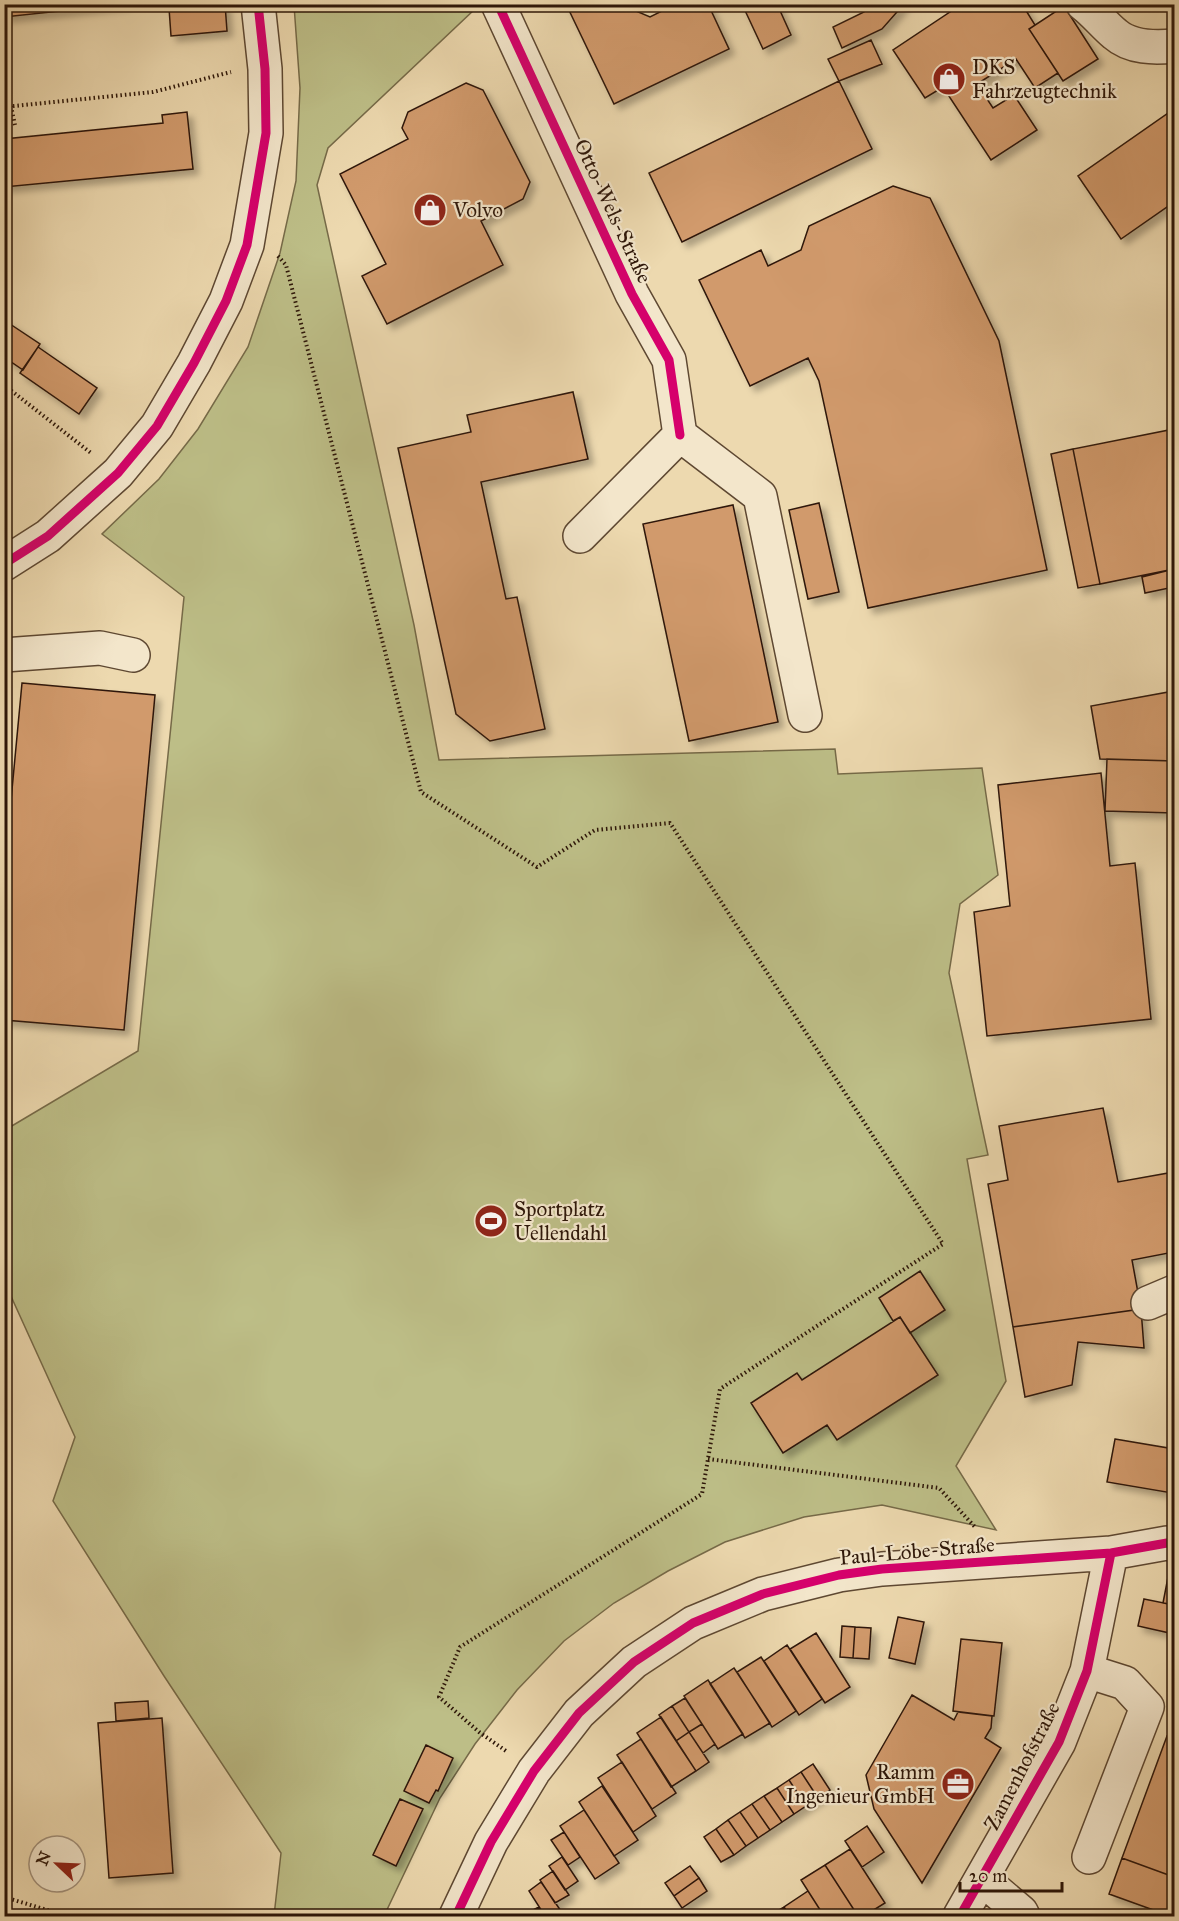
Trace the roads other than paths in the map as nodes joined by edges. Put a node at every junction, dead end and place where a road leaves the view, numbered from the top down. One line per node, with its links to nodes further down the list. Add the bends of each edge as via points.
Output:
1 (258, 4): 7 (street, via 266,133 247,245 226,301 157,426 118,474 48,536)
2 (498, 4): 5 (street, Otto-Wels-Straße, via 632,294 669,360)
3 (1083, 4): 4 (street, via 1116,36 1131,43 1153,48)
4 (1174, 46)
5 (680, 435): 6 (street); 10 (street, via 760,496)
6 (580, 536)
7 (4, 564)
8 (133, 654): 9 (street, via 100,648)
9 (4, 655)
10 (805, 715)
11 (1174, 1545): 12 (street, Paul-Löbe-Straße)
12 (1111, 1553): 13 (street, Zamenhofstraße); 16 (street, Paul-Löbe-Straße, via 839,1575 763,1594 693,1623 634,1662 579,1713 534,1771 491,1842)
13 (1087, 1671): 14 (street, via 1125,1683 1147,1707); 15 (street, Zamenhofstraße, via 1059,1742)
14 (1089, 1857)
15 (982, 1879): 17 (street, Zamenhofstraße); 18 (street)
16 (456, 1917)
17 (960, 1917)
18 (1023, 1917)

